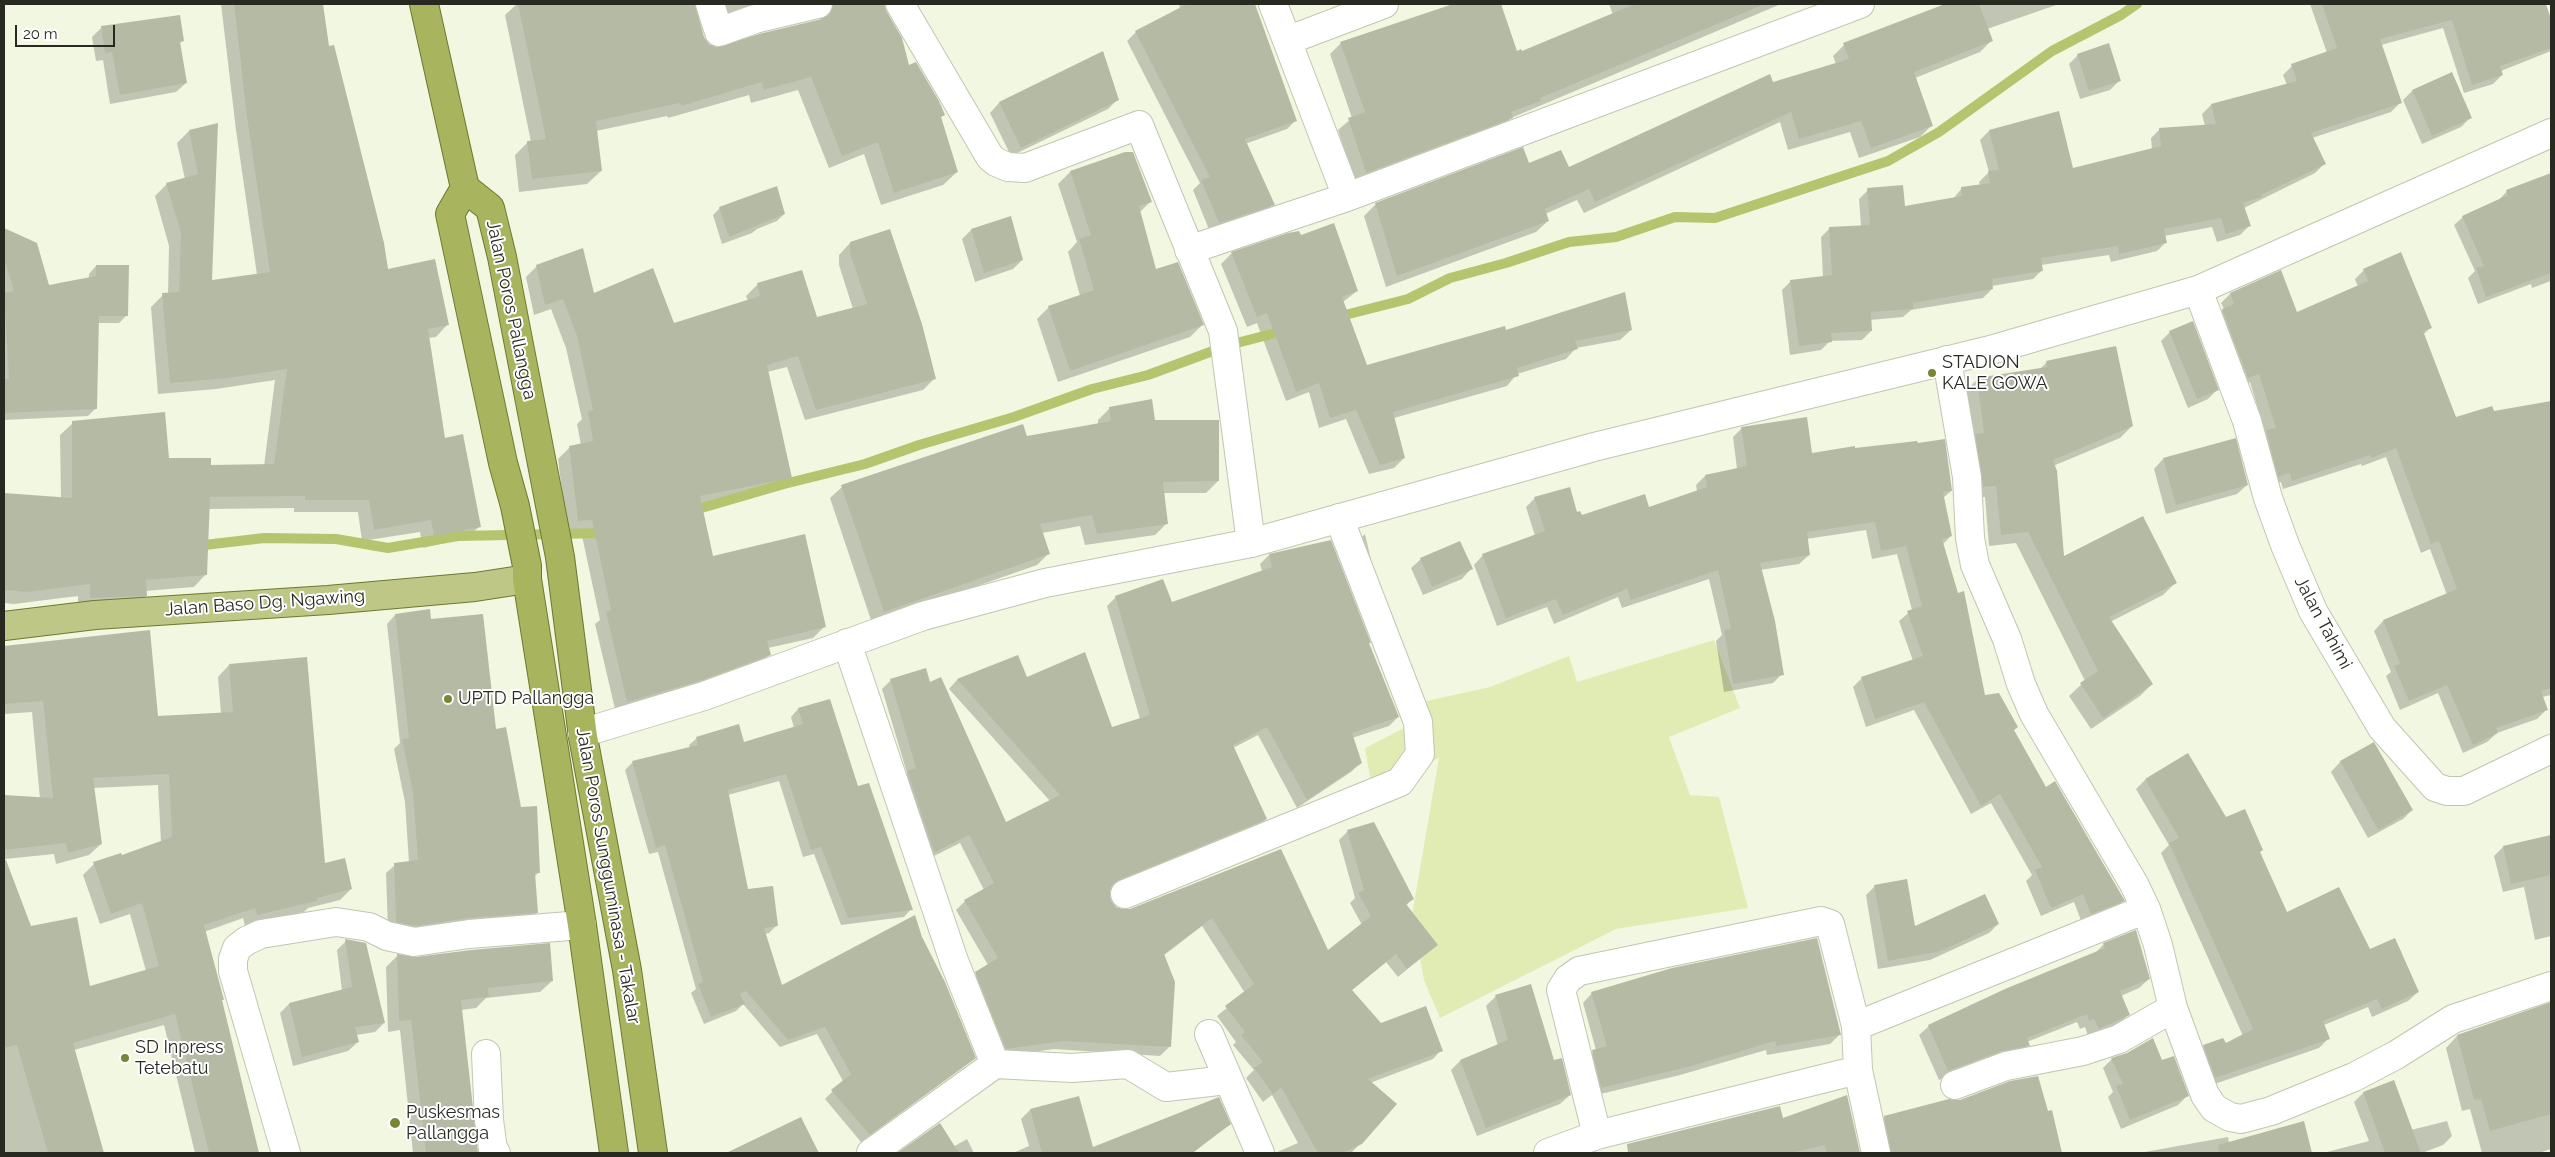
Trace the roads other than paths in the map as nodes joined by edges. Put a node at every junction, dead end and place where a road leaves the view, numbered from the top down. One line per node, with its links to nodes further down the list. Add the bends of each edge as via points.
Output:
1 (424, 4): 11 (highway)
2 (710, 4): 3 (street, via 719,32 755,19)
3 (818, 4)
4 (900, 4): 13 (street, via 990,157 996,162 1025,168 1139,125)
5 (1273, 4): 9 (street)
6 (1384, 4): 9 (street)
7 (1860, 4): 8 (street)
8 (1808, 13): 12 (street)
9 (1289, 40): 12 (street)
10 (2551, 133): 14 (street)
11 (464, 188): 17 (highway, Jalan Poros Pallangga, via 490,208); 19 (highway, Jalan Poros Sungguminasa - Takalar, via 450,214)
12 (1347, 197): 13 (street)
13 (1189, 250): 18 (street, via 1225,343)
14 (2198, 290): 15 (street); 23 (street, Jalan Tahimi, via 2247,421 2268,498 2288,553 2313,611 2382,728 2435,787 2448,791 2464,791)
15 (1947, 360): 16 (street, via 1594,447); 25 (street, via 1967,477 1970,538 1975,565 2007,639 2034,714)
16 (1339, 518): 18 (street); 24 (street, via 1418,722 1420,754 1400,782)
17 (554, 532): 22 (highway, Jalan Poros Sungguminasa - Takalar)
18 (1251, 543): 21 (street, via 1045,583 923,616)
19 (527, 579): 20 (main road, Jalan Baso Dg. Ngawing, via 475,587 95,615); 26 (highway, Jalan Poros Sungguminasa - Takalar)
20 (4, 626)
21 (847, 643): 22 (street, via 704,696); 32 (street, via 935,907)
22 (582, 732): 40 (highway, Jalan Poros Sungguminasa - Takalar, via 627,970)
23 (2551, 749)
24 (1125, 894)
25 (2146, 909): 28 (street); 29 (street)
26 (582, 925): 37 (street, via 414,942 386,936 369,926 336,922 261,934 246,941 233,958 233,972); 39 (highway, Jalan Poros Sungguminasa - Takalar)
27 (2551, 986): 28 (street, via 2453,1019 2354,1077 2271,1111 2242,1119 2230,1117 2214,1108 2205,1094)
28 (2173, 1008): 35 (street, via 2119,1038 2083,1051 2006,1066)
29 (1856, 1026): 33 (street); 36 (street, via 1827,922 1579,971 1568,979 1562,990)
30 (1209, 1034): 34 (street)
31 (486, 1054): 38 (street, via 489,1120)
32 (995, 1064): 34 (street, via 1072,1068 1128,1064 1166,1087); 41 (street)
33 (1858, 1070): 36 (street); 44 (street)
34 (1227, 1080): 42 (street)
35 (1955, 1085)
36 (1597, 1135): 43 (street)
37 (286, 1153)
38 (496, 1153)
39 (614, 1153)
40 (653, 1153)
41 (872, 1153)
42 (1260, 1153)
43 (1548, 1153)
44 (1876, 1153)

